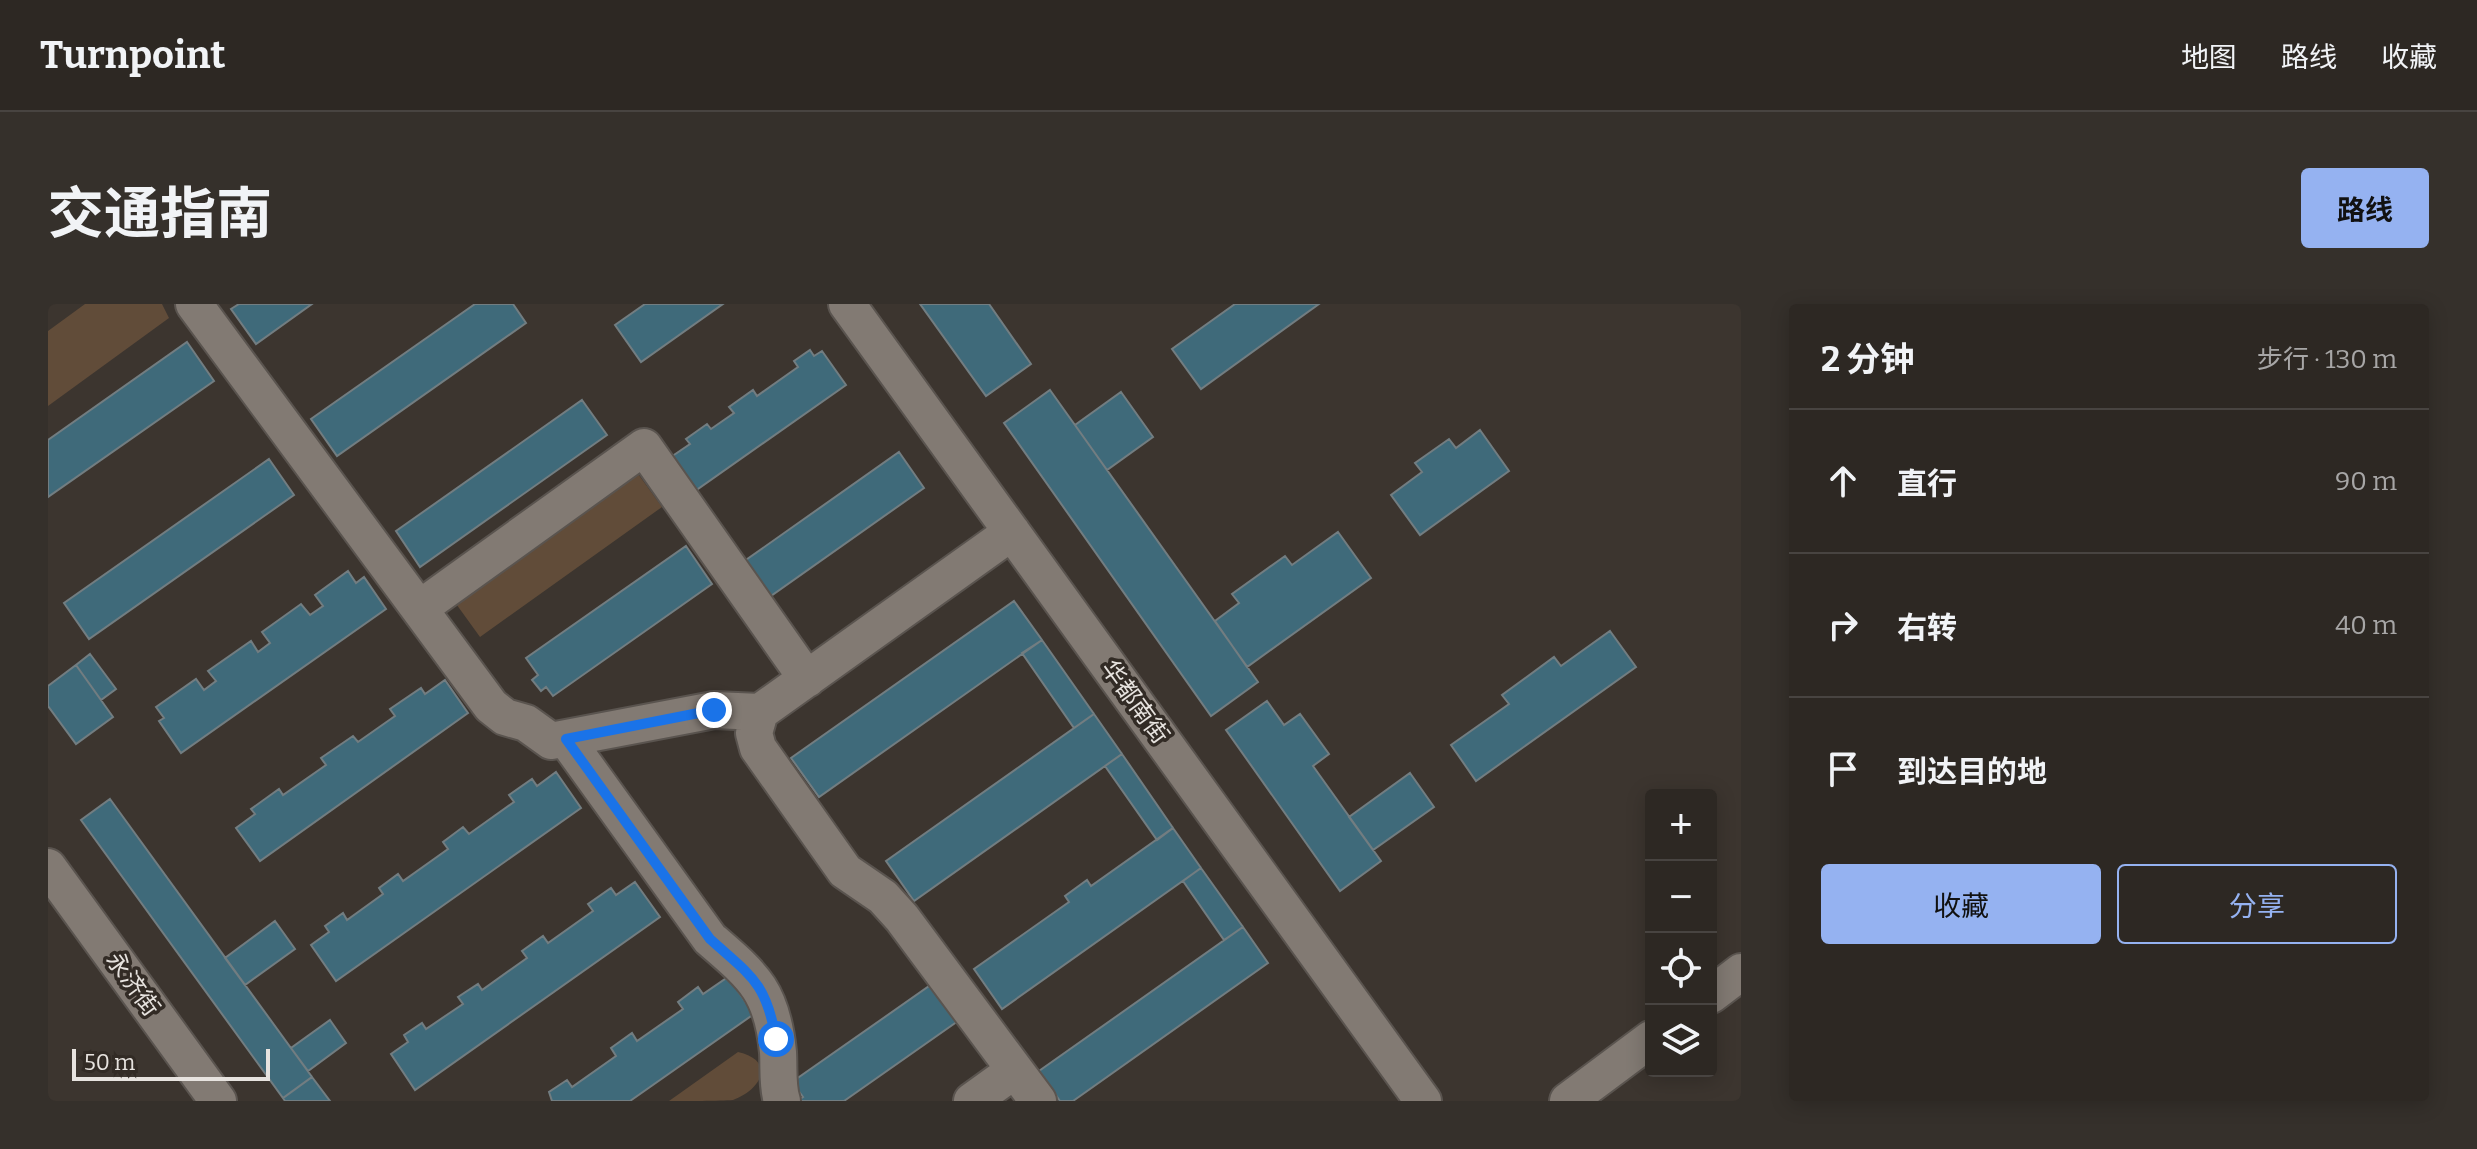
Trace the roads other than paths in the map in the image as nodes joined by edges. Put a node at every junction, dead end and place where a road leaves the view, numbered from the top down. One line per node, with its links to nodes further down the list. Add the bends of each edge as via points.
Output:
1 (194, 304): 4 (street)
2 (847, 304): 3 (street, 华都南街)
3 (1012, 532): 5 (street); 17 (street, 华都南街)
4 (420, 608): 5 (street, via 644,447); 7 (street, via 491,706 551,741)
5 (807, 679): 6 (street)
6 (760, 712): 7 (street, via 714,710); 12 (street, via 754,733 766,761 845,871 883,897 902,918)
7 (566, 739): 14 (street, via 710,939 758,984 771,1008)
8 (48, 867): 13 (street, 永济街)
9 (1741, 972): 10 (street)
10 (1717, 990)
11 (1645, 1043): 18 (street)
12 (1015, 1070): 15 (street); 16 (street)
13 (218, 1101)
14 (782, 1101)
15 (972, 1101)
16 (1038, 1101)
17 (1423, 1101)
18 (1568, 1101)

